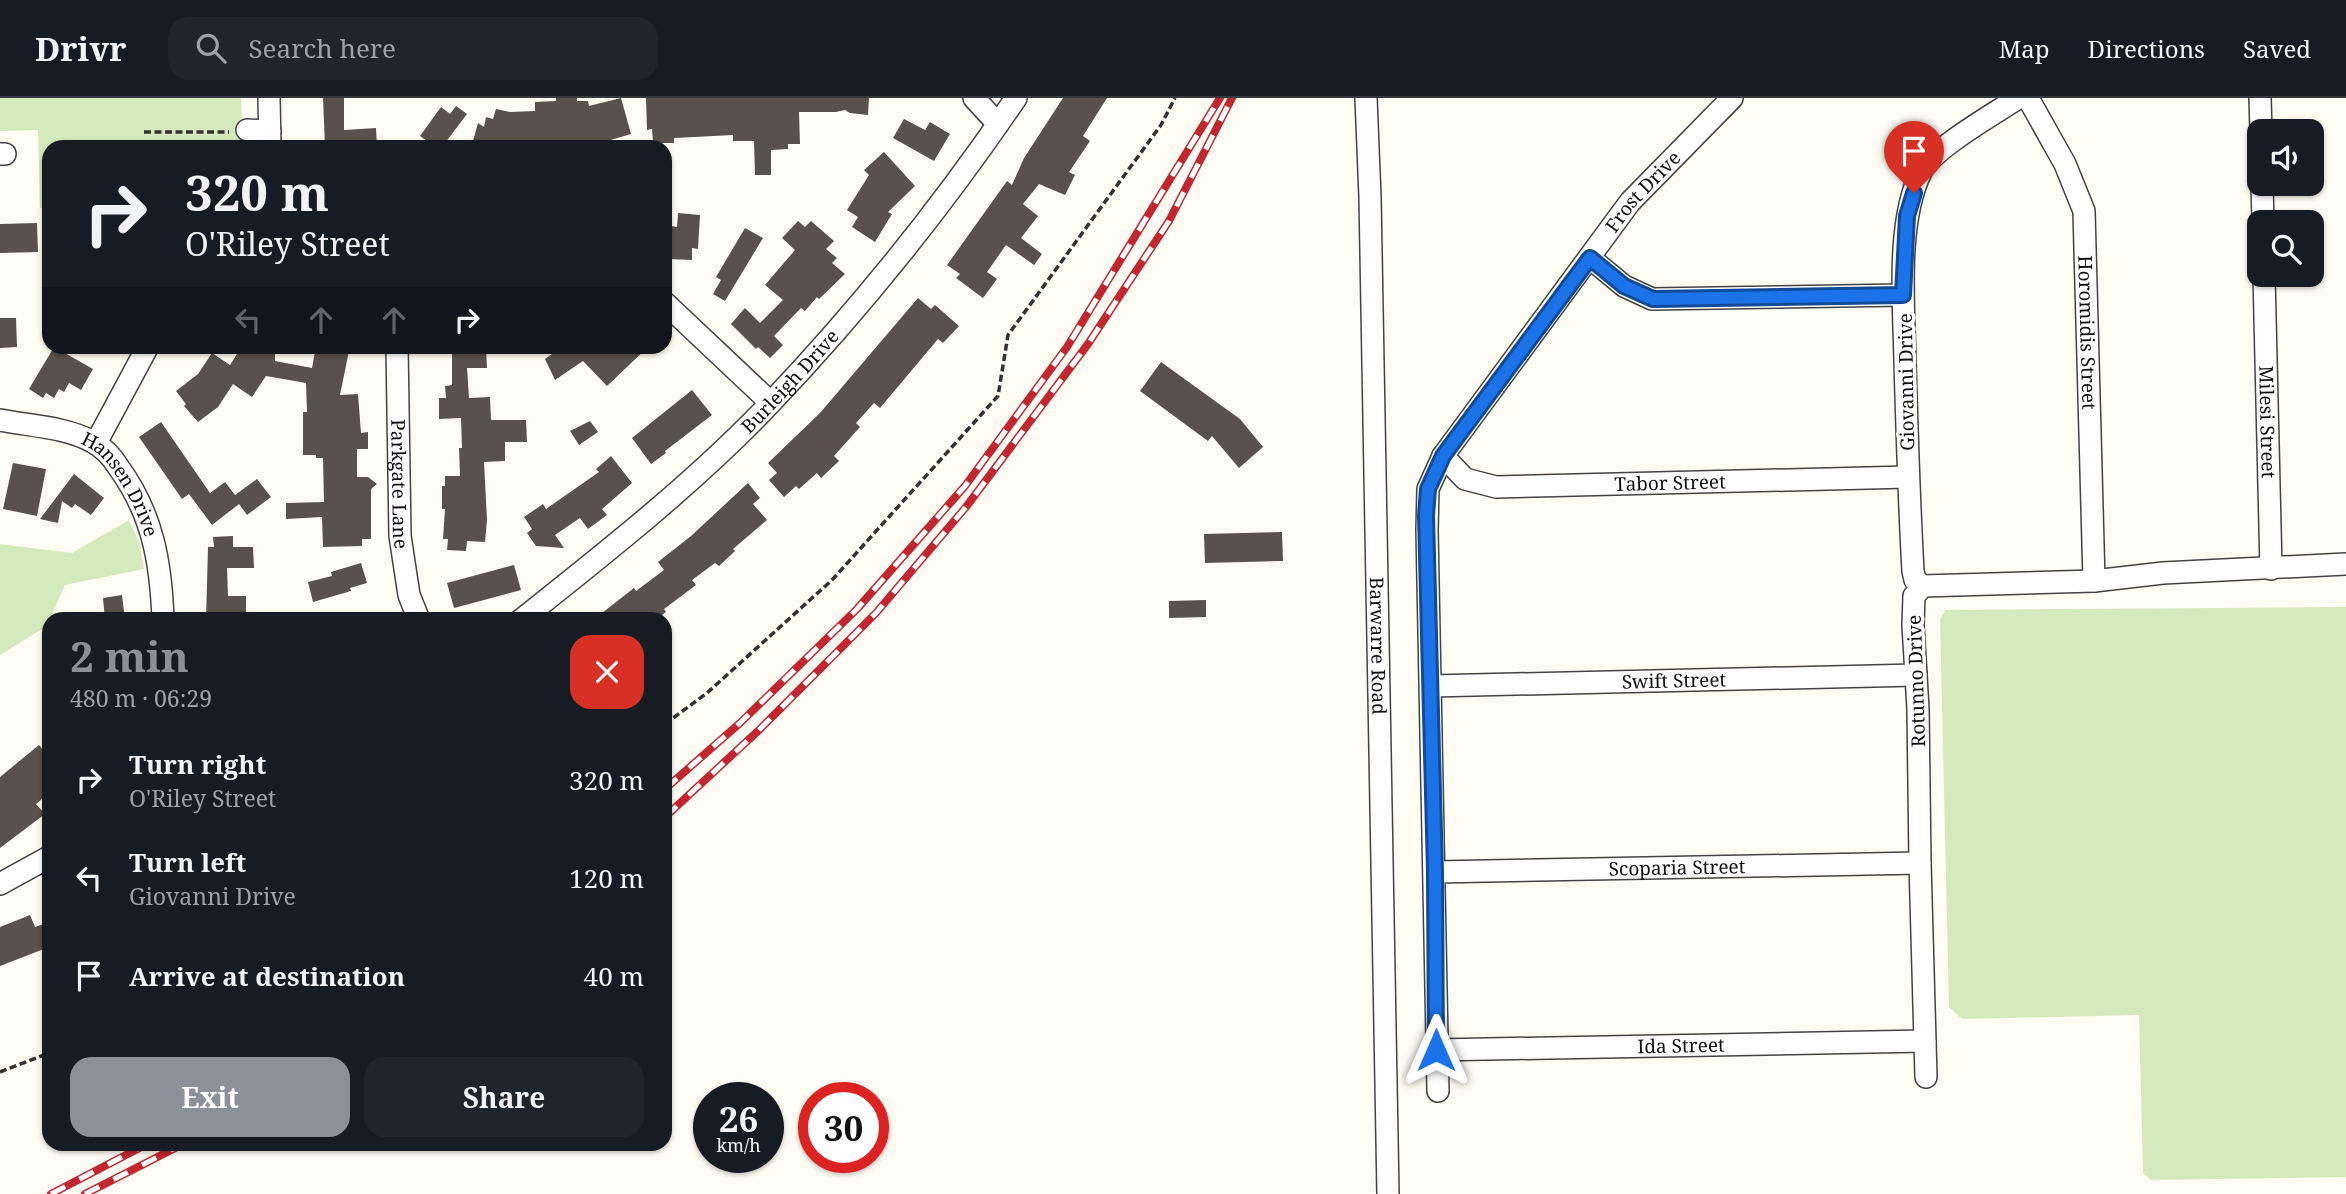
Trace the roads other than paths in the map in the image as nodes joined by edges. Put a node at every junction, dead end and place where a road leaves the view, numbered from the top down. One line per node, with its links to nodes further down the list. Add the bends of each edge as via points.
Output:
1 (269, 98): 12 (street)
2 (974, 98): 10 (street)
3 (1016, 98): 10 (street, Burleigh Drive)
4 (1366, 98): 41 (street, Barwarre Road)
5 (1732, 98): 13 (street, Frost Drive, via 1630,202)
6 (2018, 98): 15 (street, Giovanni Drive, via 1945,147 1921,170 1907,216)
7 (2028, 98): 26 (street, Horomidis Street, via 2065,164 2084,211)
8 (2260, 98): 9 (street)
9 (2261, 119)
10 (998, 124): 19 (street, Burleigh Drive, via 897,258)
11 (247, 130): 12 (street)
12 (270, 139)
13 (1590, 258): 15 (street, via 1624,286 1653,299); 22 (street, Frost Drive)
14 (2264, 287): 25 (street, Milesi Street)
15 (1903, 295): 23 (street, Giovanni Drive)
16 (672, 310): 19 (street)
17 (145, 354): 21 (street)
18 (397, 354): 29 (street, Parkgate Lane, via 400,536 408,595)
19 (771, 402): 30 (street, Burleigh Drive, via 621,541)
20 (0, 420): 21 (street, Hansen Drive, via 79,435)
21 (96, 443): 28 (street, Hansen Drive, via 112,458 145,511 156,552)
22 (1443, 456): 23 (street, Tabor Street, via 1465,479 1496,488); 32 (street, Frost Drive, via 1428,489)
23 (1908, 477): 27 (street, Giovanni Drive, via 1913,571)
24 (2346, 564): 25 (street, Rotunno Drive)
25 (2271, 569): 26 (street, Rotunno Drive)
26 (2094, 581): 27 (street, Rotunno Drive)
27 (1923, 586): 31 (street, Rotunno Drive, via 1914,596)
28 (163, 612)
29 (415, 612)
30 (530, 612)
31 (1916, 675): 32 (street, Swift Street); 34 (street, Rotunno Drive)
32 (1432, 686): 35 (street, Frost Drive)
33 (42, 861): 36 (street)
34 (1920, 863): 35 (street, Scoparia Street); 37 (street, Rotunno Drive)
35 (1435, 872): 38 (street, Frost Drive)
36 (0, 884)
37 (1925, 1041): 38 (street, Ida Street); 39 (street, Rotunno Drive)
38 (1436, 1050): 40 (street, Frost Drive)
39 (1926, 1077)
40 (1437, 1091)
41 (1388, 1194)

